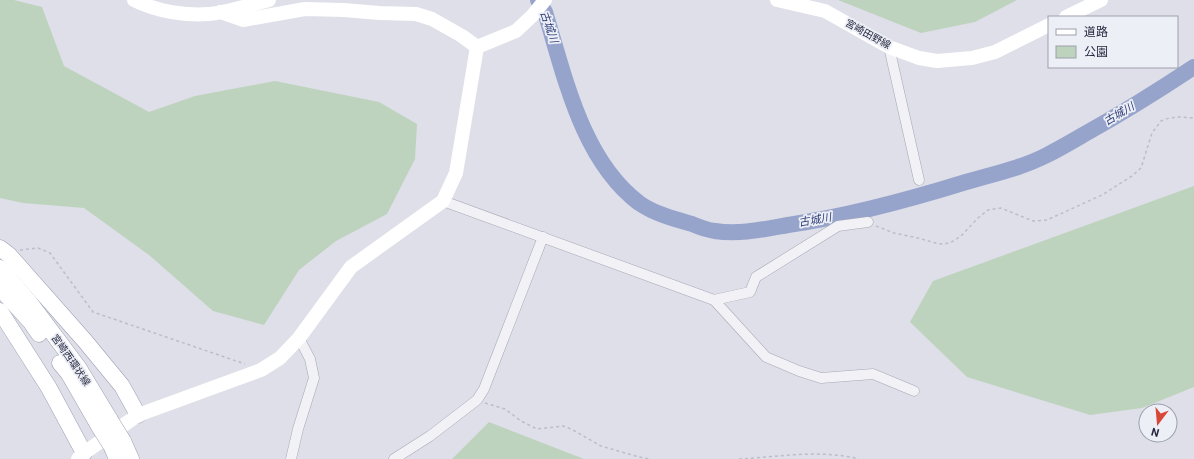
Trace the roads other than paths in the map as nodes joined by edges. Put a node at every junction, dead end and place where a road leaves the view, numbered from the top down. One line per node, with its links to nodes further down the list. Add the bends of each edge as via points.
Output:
1 (134, 0): 6 (street, via 155,9 188,14)
2 (269, 0): 6 (street)
3 (545, 0): 9 (street, via 516,31)
4 (777, 0): 10 (street, 宮崎田野線, via 826,11)
5 (1101, 0): 7 (street)
6 (220, 12): 9 (street, via 243,20 305,9 416,14 432,18)
7 (1068, 16)
8 (1048, 26): 10 (street, 宮崎田野線, via 995,52 972,58 937,61 919,58)
9 (477, 47): 12 (street, via 456,173)
10 (889, 47): 11 (street)
11 (919, 180)
12 (443, 201): 14 (street); 20 (street, via 351,267)
13 (868, 222): 18 (street, via 838,226 756,277 750,292)
14 (543, 237): 18 (street); 28 (street, via 484,389 477,400 430,436)
15 (7, 250): 22 (main road, via 122,386)
16 (0, 268): 23 (main road, 宮崎西環状線, via 78,367)
17 (0, 288): 23 (main road, 宮崎西環状線, via 30,321)
18 (714, 300): 21 (street, via 766,357 821,378 873,374)
19 (0, 311): 25 (main road, via 49,388)
20 (300, 338): 22 (street, via 280,358 261,370); 27 (street, via 310,359 314,378)
21 (914, 392)
22 (138, 415): 25 (street)
23 (105, 424): 24 (main road, 宮崎西環状線, bridge)
24 (117, 449): 26 (main road, 宮崎西環状線)
25 (81, 456)
26 (131, 459)
27 (291, 459)
28 (394, 459)

